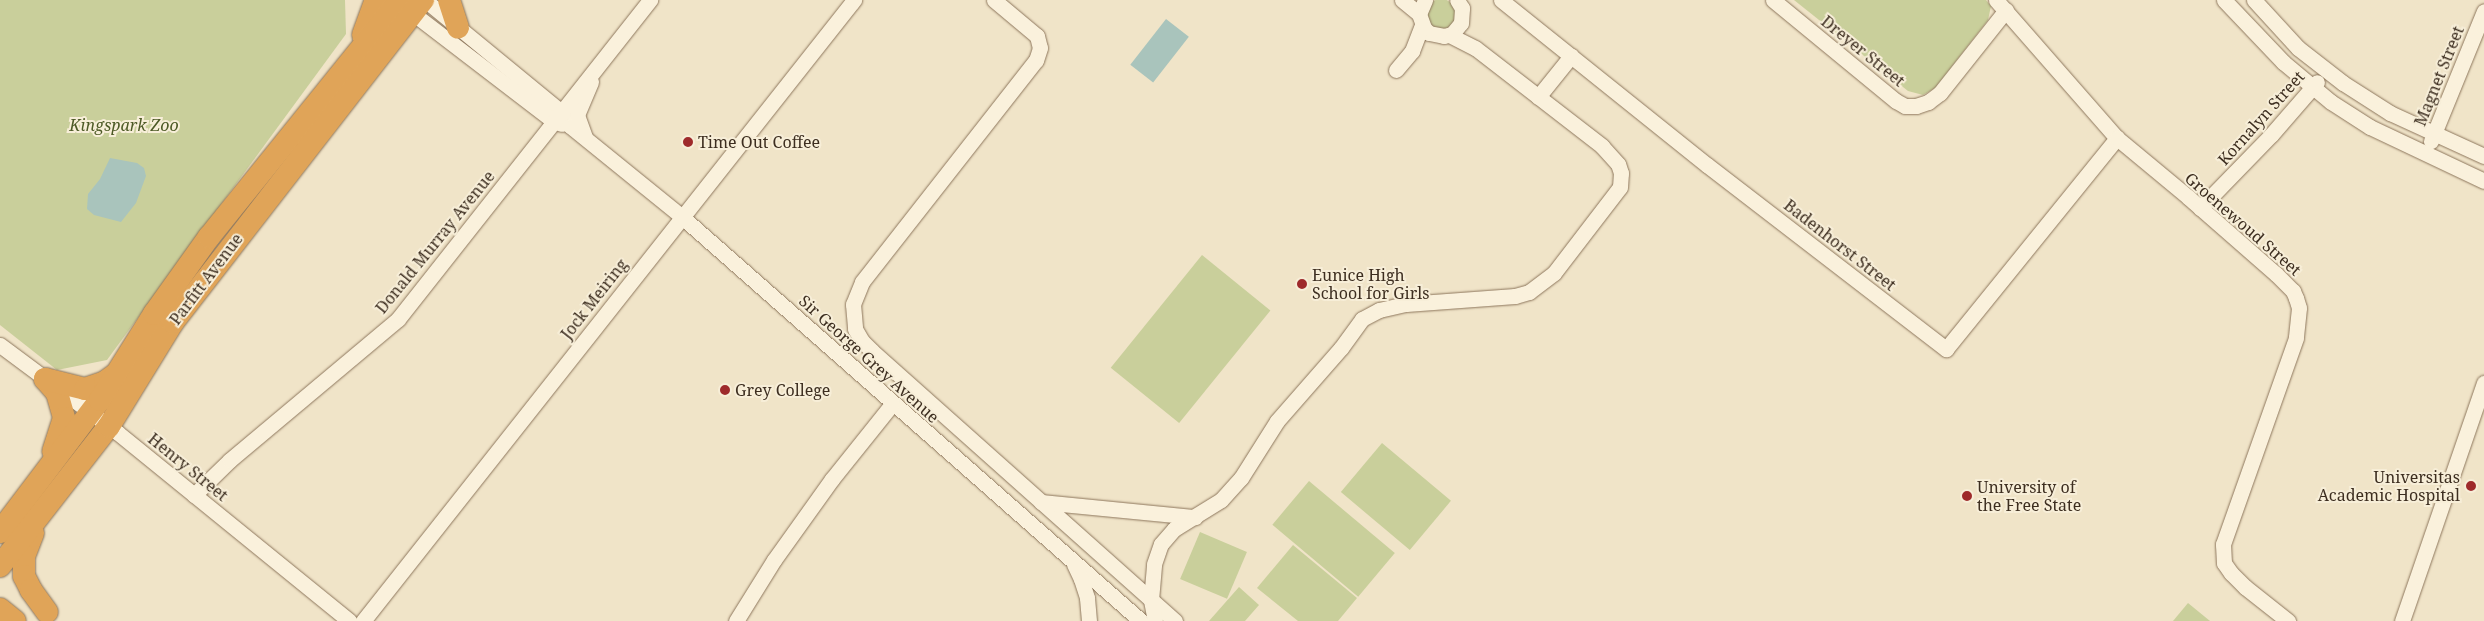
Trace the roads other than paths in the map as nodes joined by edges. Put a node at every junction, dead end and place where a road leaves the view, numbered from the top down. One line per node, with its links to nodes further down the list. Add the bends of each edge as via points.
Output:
1 (376, 0): 20 (highway)
2 (448, 0): 16 (highway)
3 (650, 0): 21 (street, Donald Murray Avenue)
4 (854, 0): 37 (street, Jock Meiring)
5 (994, 0): 48 (street, via 1037,36 1040,48 1036,60 862,282 853,304 854,320 855,329 872,351)
6 (1402, 0): 15 (street)
7 (1457, 0): 17 (street, via 1463,15)
8 (1501, 0): 19 (street, Badenhorst Street)
9 (1773, 0): 13 (street, Dreyer Street, via 1905,106 1928,102 1940,92 1993,25)
10 (2224, 0): 24 (street, via 2254,34)
11 (2254, 0): 23 (street, via 2298,48)
12 (409, 2): 16 (street, Sir George Grey Avenue); 20 (highway, Parfitt Avenue); 28 (street, Sir George Grey Avenue); 34 (highway, Parfitt Avenue)
13 (2000, 4): 31 (street, Groenewoud Street)
14 (2484, 11): 29 (street, Magnet Street)
15 (1422, 13): 17 (street, via 1429,33); 18 (street)
16 (458, 28): 25 (street, Sir George Grey Avenue)
17 (1448, 32): 18 (street); 27 (street, via 1475,48)
18 (1412, 52): 22 (street)
19 (1570, 56): 27 (street); 31 (street, Badenhorst Street, via 1946,349)
20 (352, 59): 38 (highway, Parfitt Avenue)
21 (602, 60): 26 (street, Donald Murray Avenue); 30 (street, via 577,115)
22 (1396, 70)
23 (2326, 70): 24 (street, Kornalyn Street); 29 (street, via 2382,108)
24 (2312, 89): 32 (street, via 2370,127); 36 (street, Kornalyn Street)
25 (535, 90): 26 (street, via 560,96); 28 (street, Sir George Grey Avenue)
26 (574, 94): 28 (street, Donald Murray Avenue)
27 (1538, 97): 50 (street, via 1602,146 1621,172 1620,187 1554,273 1538,288 1515,296 1406,304 1379,310 1362,319 1277,421 1241,478 1221,500)
28 (557, 116): 30 (street, Sir George Grey Avenue); 47 (street, Donald Murray Avenue, via 398,319 230,460)
29 (2434, 133): 32 (street, Magnet Street); 33 (street)
30 (585, 138): 37 (street, Sir George Grey Avenue)
31 (2117, 138): 36 (street, Groenewoud Street)
32 (2425, 154): 35 (street)
33 (2484, 156)
34 (283, 180): 38 (highway, via 260,184 228,222); 45 (highway, Parfitt Avenue, via 173,322)
35 (2484, 181)
36 (2200, 208): 67 (street, Groenewoud Street, via 2293,291 2299,308 2296,338 2223,544 2224,563 2231,572)
37 (681, 216): 43 (street, Sir George Grey Avenue); 61 (street, Jock Meiring)
38 (209, 237): 40 (highway, Parfitt Avenue, via 154,314)
39 (0, 345): 41 (street, Henry Street)
40 (120, 370): 41 (highway, via 105,382 84,389); 44 (highway, Parfitt Avenue)
41 (45, 380): 44 (street, Henry Street); 46 (highway, via 56,393 64,418)
42 (2483, 391): 68 (street)
43 (892, 404): 53 (street, Sir George Grey Avenue); 62 (street, via 796,529)
44 (90, 413): 45 (street, Henry Street); 46 (highway, Parfitt Avenue)
45 (109, 426): 47 (street, Henry Street); 49 (highway, Parfitt Avenue)
46 (44, 476): 49 (highway, Parfitt Avenue)
47 (194, 495): 60 (street, Henry Street)
48 (1041, 502): 50 (street); 56 (street)
49 (30, 511): 51 (highway); 52 (highway, Parfitt Avenue); 54 (highway, Parfitt Avenue); 58 (highway, via 23,565 26,582)
50 (1195, 517): 56 (street, via 1174,529 1161,544 1154,564)
51 (0, 523)
52 (0, 532)
53 (1070, 556): 63 (street, via 1087,598); 64 (street, Sir George Grey Avenue)
54 (0, 566)
55 (0, 576): 58 (highway)
56 (1151, 600): 65 (street); 66 (street)
57 (0, 609): 59 (highway)
58 (52, 616)
59 (15, 621)
60 (349, 621)
61 (363, 621)
62 (736, 621)
63 (1089, 621)
64 (1141, 621)
65 (1154, 621)
66 (1176, 621)
67 (2288, 621)
68 (2402, 621)

